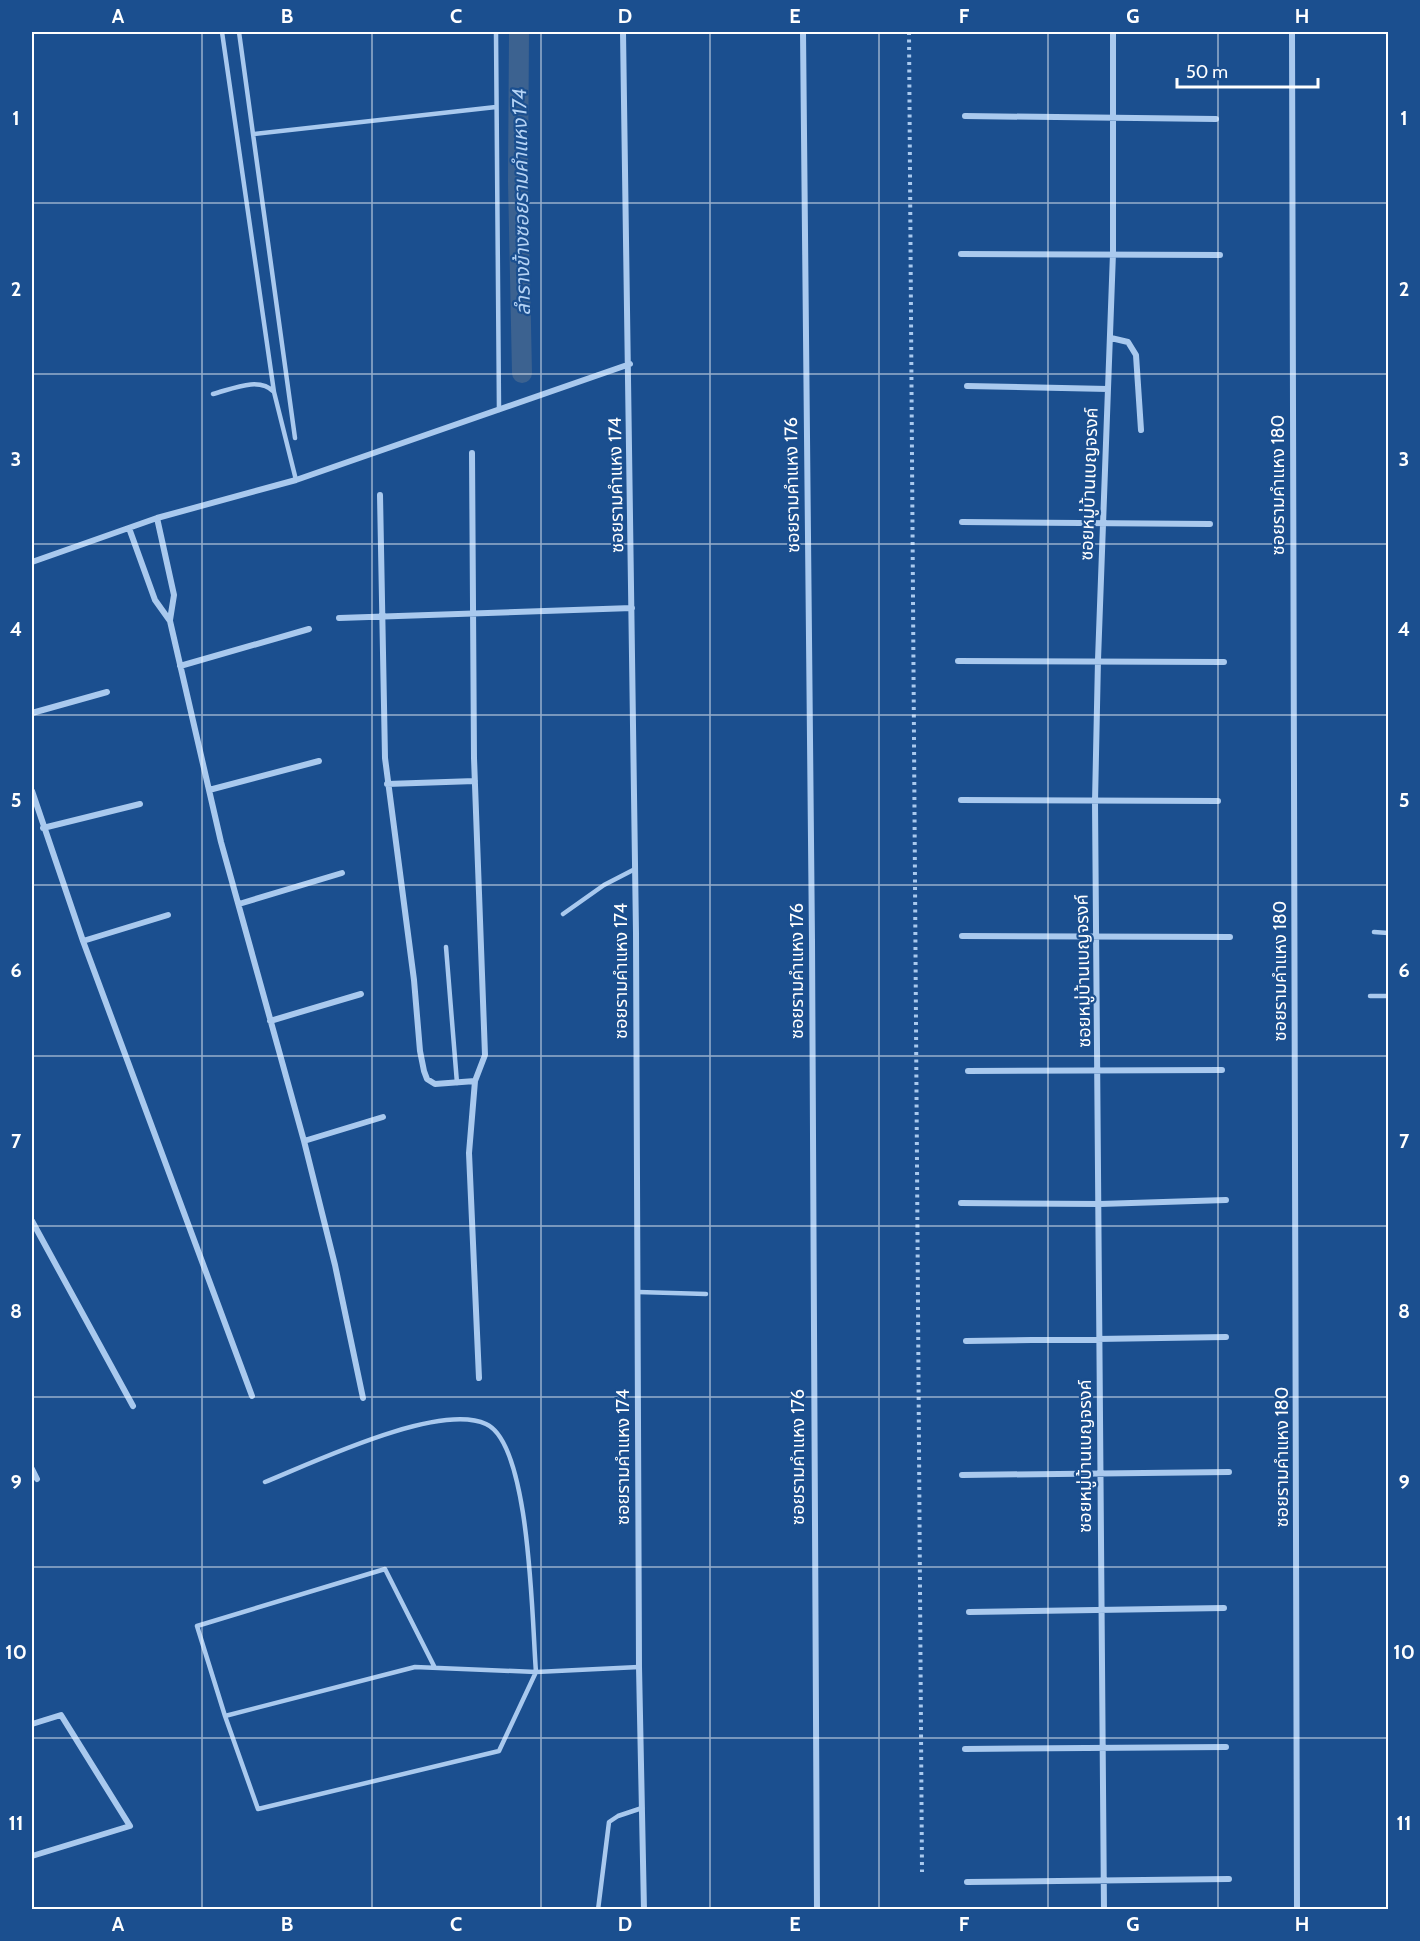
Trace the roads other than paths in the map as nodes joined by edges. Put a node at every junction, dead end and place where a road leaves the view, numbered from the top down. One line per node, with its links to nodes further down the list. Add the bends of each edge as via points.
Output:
1 (222, 32): 20 (lane)
2 (239, 32): 12 (lane)
3 (496, 32): 8 (lane)
4 (623, 32): 17 (street, ซอยรามคำแหง 174)
5 (803, 32): 116 (street, ซอยรามคำแหง 176)
6 (1113, 32): 10 (street, ซอยหมู่บ้านเบญจรงค์)
7 (1292, 32): 118 (street, ซอยรามคำแหง 180)
8 (496, 107): 12 (lane); 22 (lane)
9 (965, 116): 10 (street)
10 (1113, 119): 11 (street); 13 (street, ซอยหมู่บ้านเบญจรงค์)
11 (1216, 119)
12 (253, 134): 24 (lane)
13 (1113, 253): 14 (street); 15 (street); 16 (street, ซอยหมู่บ้านเบญจรงค์)
14 (961, 254)
15 (1220, 255)
16 (1111, 338): 19 (street, ซอยหมู่บ้านเบญจรงค์); 23 (street, via 1128,342 1136,355)
17 (630, 364): 22 (street); 34 (street, ซอยรามคำแหง 174)
18 (967, 386): 19 (street)
19 (1108, 389): 30 (street, ซอยหมู่บ้านเบญจรงค์)
20 (274, 392): 21 (lane, via 256,383); 26 (lane)
21 (213, 394)
22 (499, 410): 26 (street)
23 (1141, 429)
24 (295, 438)
25 (472, 453): 35 (street)
26 (296, 480): 28 (street)
27 (380, 495): 36 (street)
28 (157, 519): 32 (street); 38 (street, via 174,595)
29 (962, 522): 30 (street)
30 (1102, 522): 31 (street); 40 (street, ซอยหมู่บ้านเบญจรงค์)
31 (1210, 524)
32 (129, 528): 33 (street); 38 (street, via 155,600)
33 (32, 562)
34 (632, 608): 35 (street); 56 (street, ซอยรามคำแหง 174)
35 (473, 613): 36 (street); 47 (street)
36 (383, 615): 37 (street); 48 (street)
37 (339, 618)
38 (170, 621): 43 (street)
39 (309, 629): 43 (street)
40 (1098, 660): 41 (street); 42 (street); 53 (street, ซอยหมู่บ้านเบญจรงค์)
41 (958, 661)
42 (1224, 662)
43 (180, 666): 49 (street)
44 (107, 692): 45 (street)
45 (32, 713)
46 (319, 760): 49 (street)
47 (475, 781): 48 (street); 75 (street, via 484,1055)
48 (387, 784): 76 (street, via 424,1071 435,1084)
49 (209, 790): 58 (street)
50 (32, 791): 55 (street)
51 (962, 800): 53 (street)
52 (1218, 801): 53 (street)
53 (1095, 802): 64 (street, ซอยหมู่บ้านเบญจรงค์)
54 (140, 804): 55 (street)
55 (43, 828): 66 (street)
56 (635, 869): 59 (lane, via 603,885); 83 (street, ซอยรามคำแหง 174)
57 (342, 873): 58 (street)
58 (239, 904): 71 (street)
59 (563, 914)
60 (168, 915): 66 (street)
61 (1374, 932): 62 (lane)
62 (1389, 933)
63 (962, 936): 64 (street)
64 (1097, 936): 65 (street); 72 (street, ซอยหมู่บ้านเบญจรงค์)
65 (1230, 937)
66 (82, 941): 89 (street)
67 (446, 947): 76 (lane)
68 (361, 994): 71 (street)
69 (1370, 996): 70 (lane)
70 (1389, 996)
71 (270, 1021): 78 (street)
72 (1099, 1070): 73 (street); 74 (street); 81 (street, ซอยหมู่บ้านเบญจรงค์)
73 (1222, 1070)
74 (968, 1071)
75 (475, 1081): 76 (street); 88 (street, via 470,1153)
76 (457, 1083)
77 (383, 1117): 78 (street)
78 (304, 1141): 90 (street)
79 (1226, 1200): 81 (street)
80 (961, 1203): 81 (street)
81 (1100, 1204): 86 (street, ซอยหมู่บ้านเบญจรงค์)
82 (32, 1221): 91 (street)
83 (638, 1292): 84 (lane); 101 (street, ซอยรามคำแหง 174)
84 (706, 1294)
85 (1226, 1337): 86 (street)
86 (1099, 1338): 87 (street); 94 (street, ซอยหมู่บ้านเบญจรงค์)
87 (966, 1341)
88 (479, 1378)
89 (252, 1396)
90 (363, 1398)
91 (133, 1406)
92 (32, 1469): 96 (street)
93 (1229, 1472): 94 (street)
94 (1101, 1474): 95 (street); 99 (street, ซอยหมู่บ้านเบญจรงค์)
95 (962, 1475)
96 (37, 1479)
97 (265, 1482): 103 (lane, via 391,1431 464,1419 486,1424 498,1434 512,1462 524,1507)
98 (1224, 1608): 99 (street)
99 (1100, 1610): 100 (street); 107 (street, ซอยหมู่บ้านเบญจรงค์)
100 (969, 1612)
101 (639, 1667): 103 (lane); 109 (street, ซอยรามคำแหง 174)
102 (435, 1668): 103 (lane); 104 (lane, via 415,1667); 104 (lane, via 385,1569 197,1626)
103 (536, 1672): 104 (lane, via 499,1751 258,1809)
104 (225, 1716)
105 (32, 1724): 110 (street, via 61,1715 130,1826)
106 (1226, 1747): 107 (street)
107 (1101, 1748): 108 (street); 111 (street, ซอยหมู่บ้านเบญจรงค์)
108 (965, 1749)
109 (642, 1808): 114 (lane, via 609,1822); 115 (street, ซอยรามคำแหง 174)
110 (32, 1857)
111 (1104, 1879): 112 (street); 113 (street); 117 (street, ซอยหมู่บ้านเบญจรงค์)
112 (1229, 1879)
113 (967, 1882)
114 (598, 1910)
115 (644, 1910)
116 (817, 1910)
117 (1104, 1910)
118 (1297, 1910)

